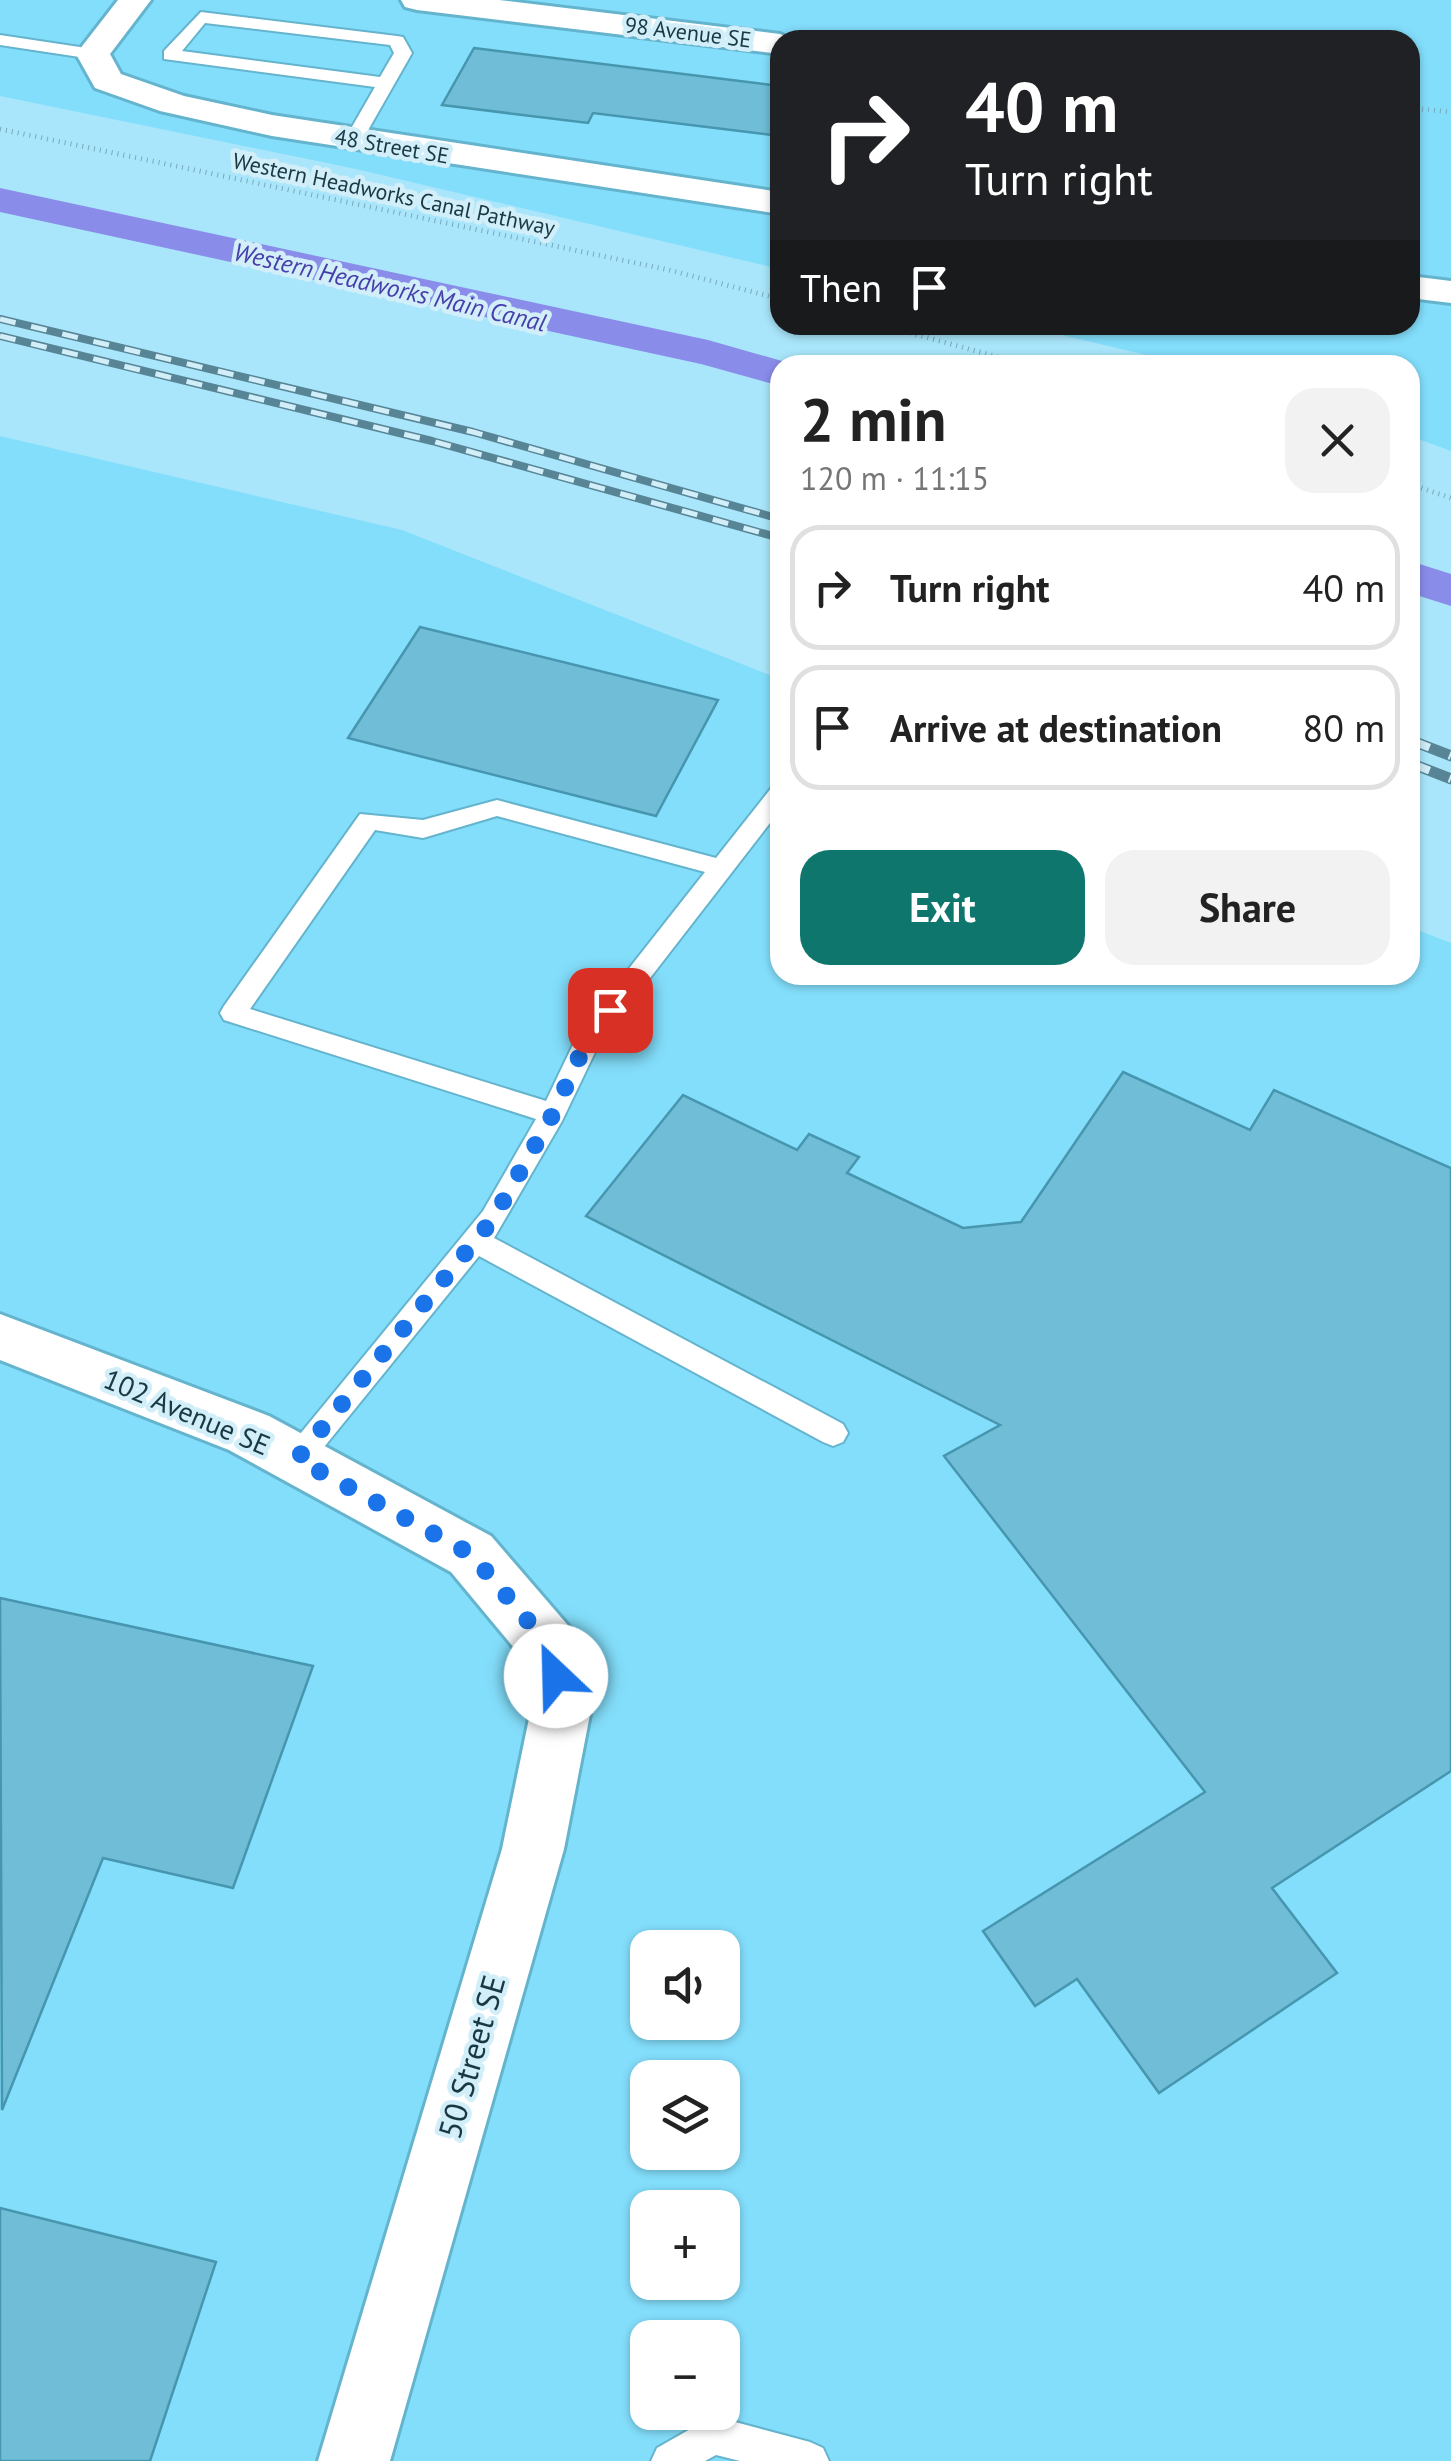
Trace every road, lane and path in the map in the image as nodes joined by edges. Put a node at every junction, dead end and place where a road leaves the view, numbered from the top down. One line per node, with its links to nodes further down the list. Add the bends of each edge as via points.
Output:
1 (136, 0): 5 (street)
2 (417, 0): 4 (street, 98 Avenue SE)
3 (0, 40): 5 (lane)
4 (770, 43)
5 (93, 54): 10 (street, 48 Street SE, via 107,81 141,95 214,116)
6 (386, 83): 6 (lane, via 403,54 397,41 383,36 200,16 170,55); 10 (lane)
7 (1420, 109): 8 (path)
8 (1451, 112)
9 (0, 130): 14 (path, Western Headworks Canal Pathway)
10 (354, 139): 11 (street, 48 Street SE)
11 (770, 202)
12 (1420, 287): 13 (street)
13 (1451, 292)
14 (770, 296)
15 (918, 335): 16 (path)
16 (990, 355)
17 (1420, 487): 18 (path)
18 (1451, 498)
19 (770, 806): 20 (lane)
20 (722, 868): 21 (lane, via 588,1038); 21 (lane, via 496,808 423,829 369,820 233,1013)
21 (553, 1114): 22 (lane)
22 (475, 1241): 24 (lane); 25 (lane)
23 (0, 1337): 25 (street, 102 Avenue SE, via 249,1433)
24 (833, 1433)
25 (297, 1459): 26 (street, 102 Avenue SE, via 471,1554)
26 (551, 1648): 27 (street, 50 Street SE, via 562,1704 533,1849)
27 (354, 2461)
28 (670, 2461): 29 (lane, via 713,2435)
29 (810, 2461)

